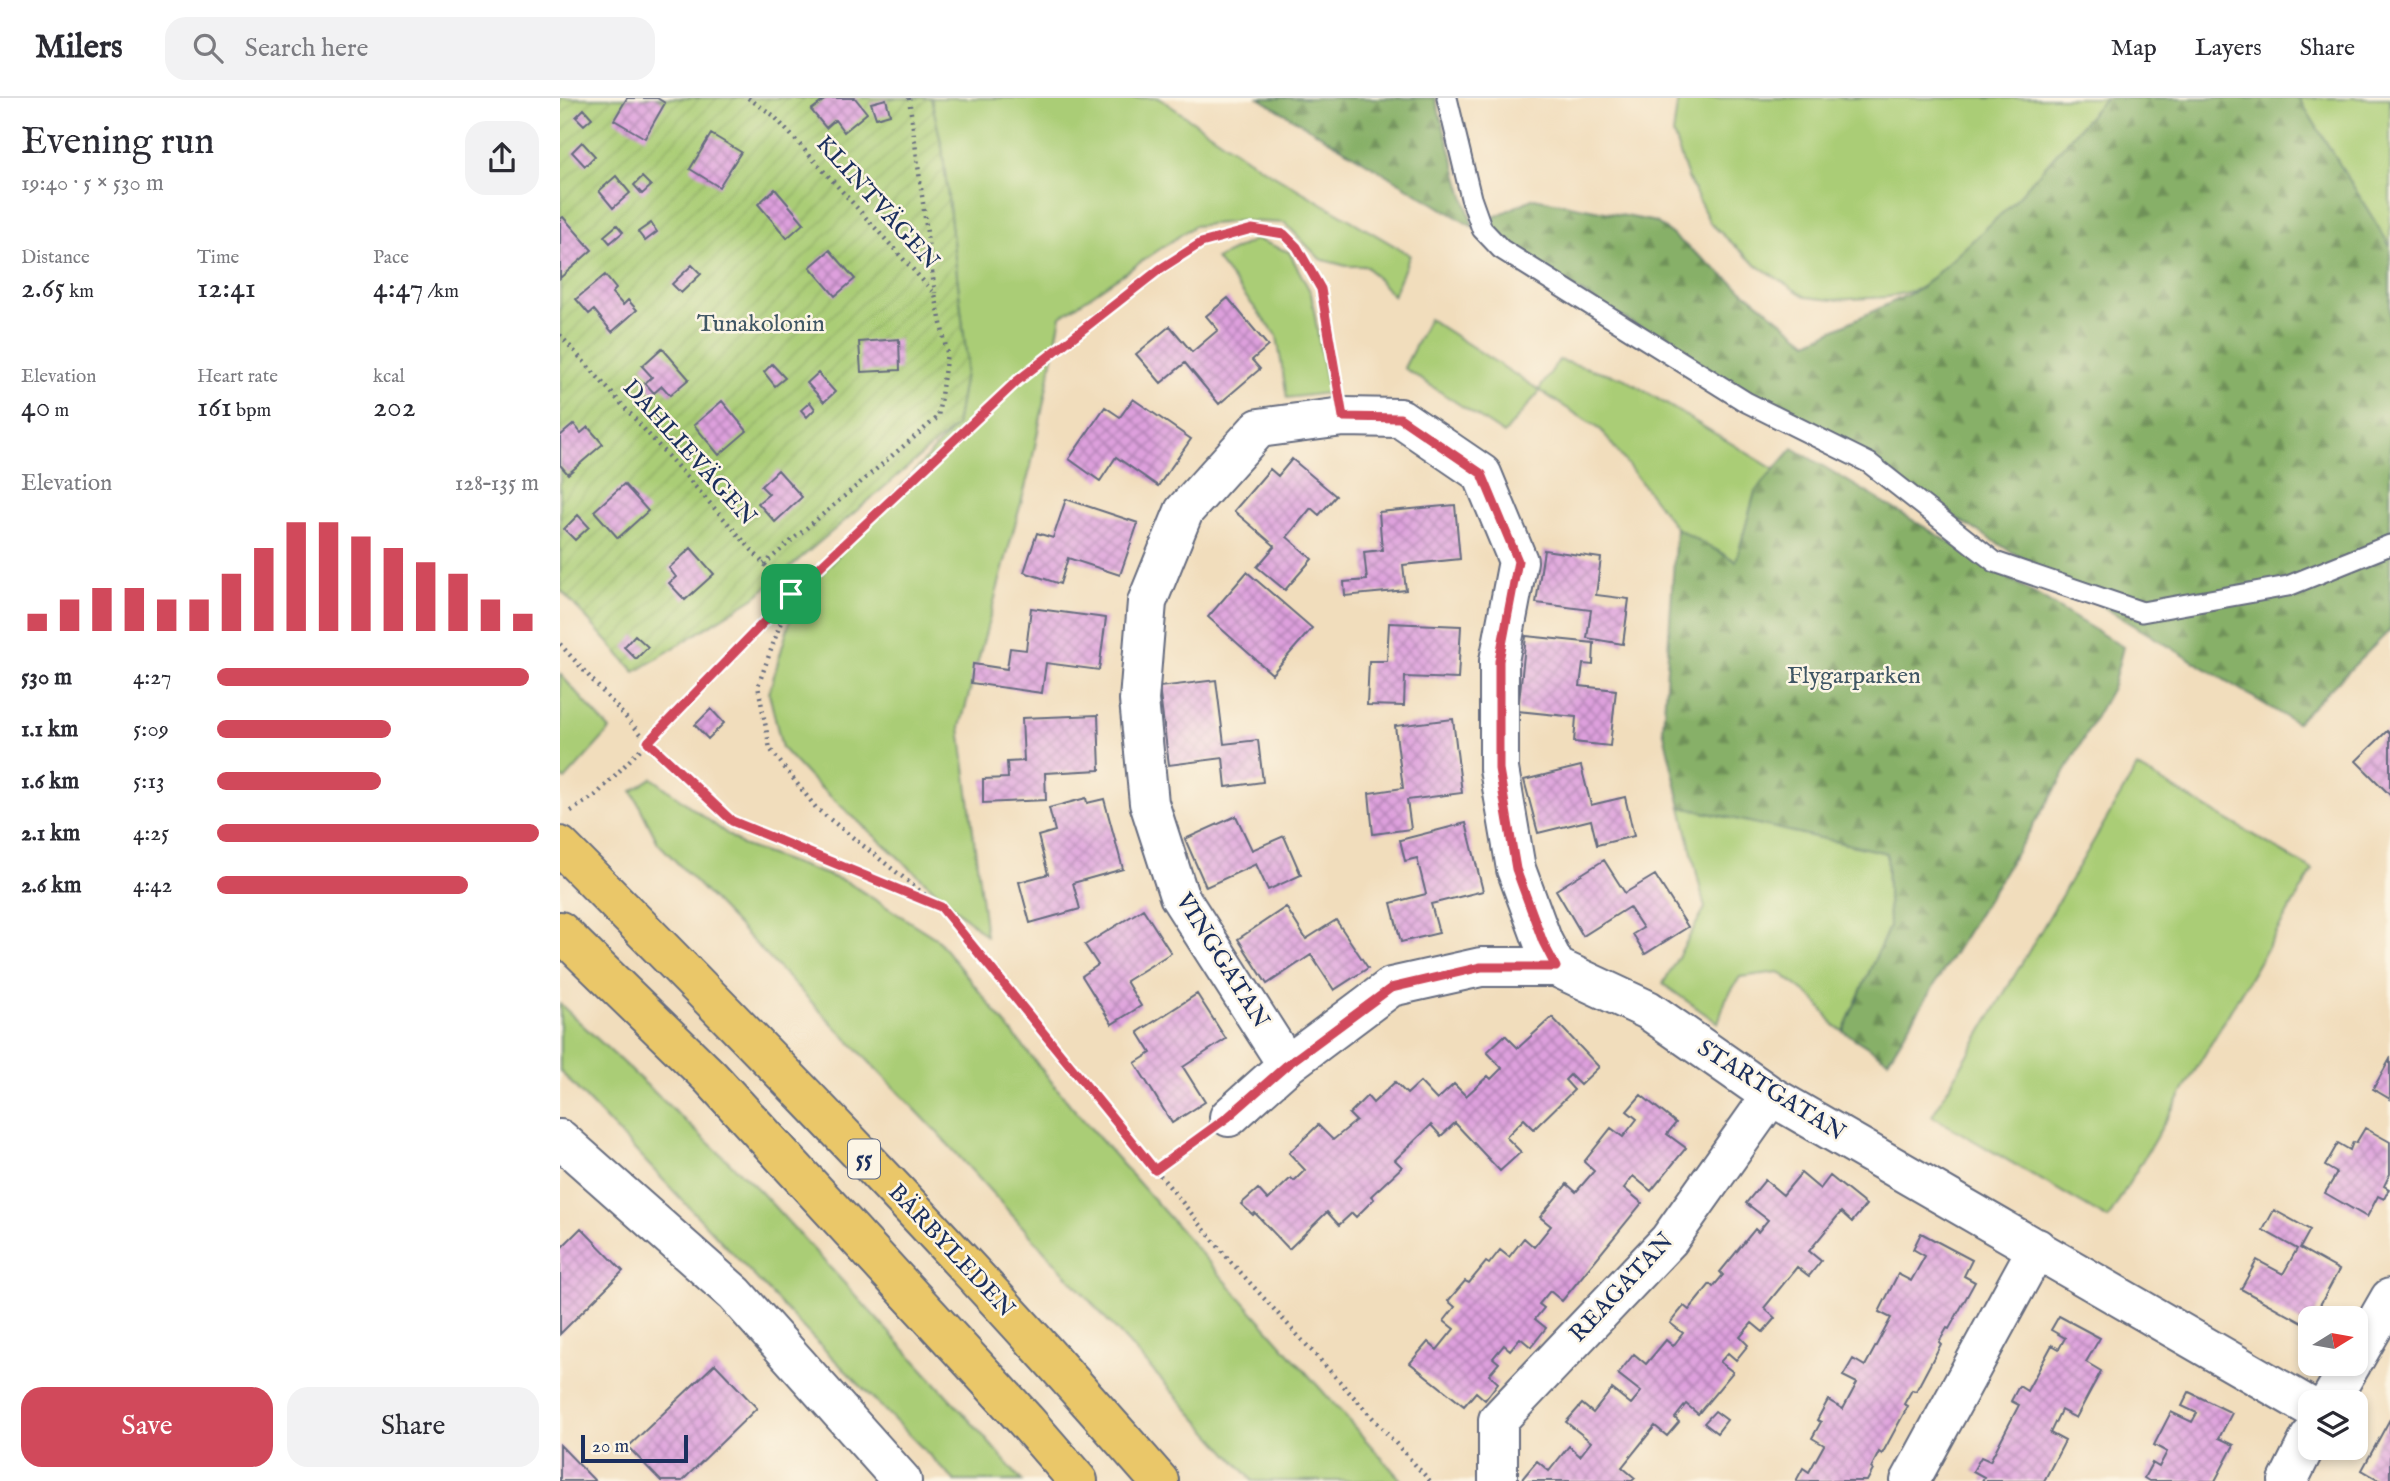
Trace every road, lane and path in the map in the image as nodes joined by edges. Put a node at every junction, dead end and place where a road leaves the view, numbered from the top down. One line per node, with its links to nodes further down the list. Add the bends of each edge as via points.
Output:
1 (748, 98): 4 (path, KLINTVÄGEN, via 773,114)
2 (909, 98): 4 (path)
3 (1447, 98): 7 (lane, via 1478,219 1501,249 1746,402 1869,463 1996,562 2142,612 2288,586)
4 (935, 294): 8 (path, KLINTVÄGEN, via 947,353 938,416)
5 (560, 335): 8 (path, DAHLIEVÄGEN)
6 (1343, 417): 9 (path, via 1321,289 1297,247 1284,234 1252,229 1201,243 1160,269 1017,381); 15 (street, VINGGATAN, via 1400,418 1482,474 1518,561 1499,661 1499,769 1516,869); 16 (street, VINGGATAN, via 1259,428 1184,511 1147,602 1139,700 1149,803 1179,896)
7 (2390, 545)
8 (764, 564): 9 (path, DAHLIEVÄGEN)
9 (791, 594): 11 (path); 13 (path, via 758,686 771,749 817,809)
10 (560, 644): 11 (path)
11 (648, 742): 12 (path); 13 (path, via 732,821)
12 (565, 830): 28 (main road, BÄRBYLEDEN / 55)
13 (941, 907): 20 (path)
14 (560, 931): 27 (main road, 55, via 710,1077)
15 (1556, 967): 16 (street, STARTGATAN, via 1481,967 1391,988); 17 (street, STARTGATAN, via 1647,1010)
16 (1287, 1065): 18 (street, STARTGATAN)
17 (1771, 1096): 21 (street, STARTGATAN); 30 (street, REAGATAN, via 1669,1240 1498,1420)
18 (1228, 1117): 20 (path)
19 (560, 1139): 26 (street, via 735,1294)
20 (1155, 1170): 29 (path, via 1231,1262)
21 (2037, 1248): 24 (street, STARTGATAN); 31 (street)
22 (2390, 1298): 23 (street)
23 (2368, 1336)
24 (2298, 1400)
25 (2298, 1460): 32 (street)
26 (902, 1481)
27 (1078, 1481)
28 (1159, 1481)
29 (1430, 1481)
30 (1498, 1481)
31 (1910, 1481)
32 (2288, 1481)

